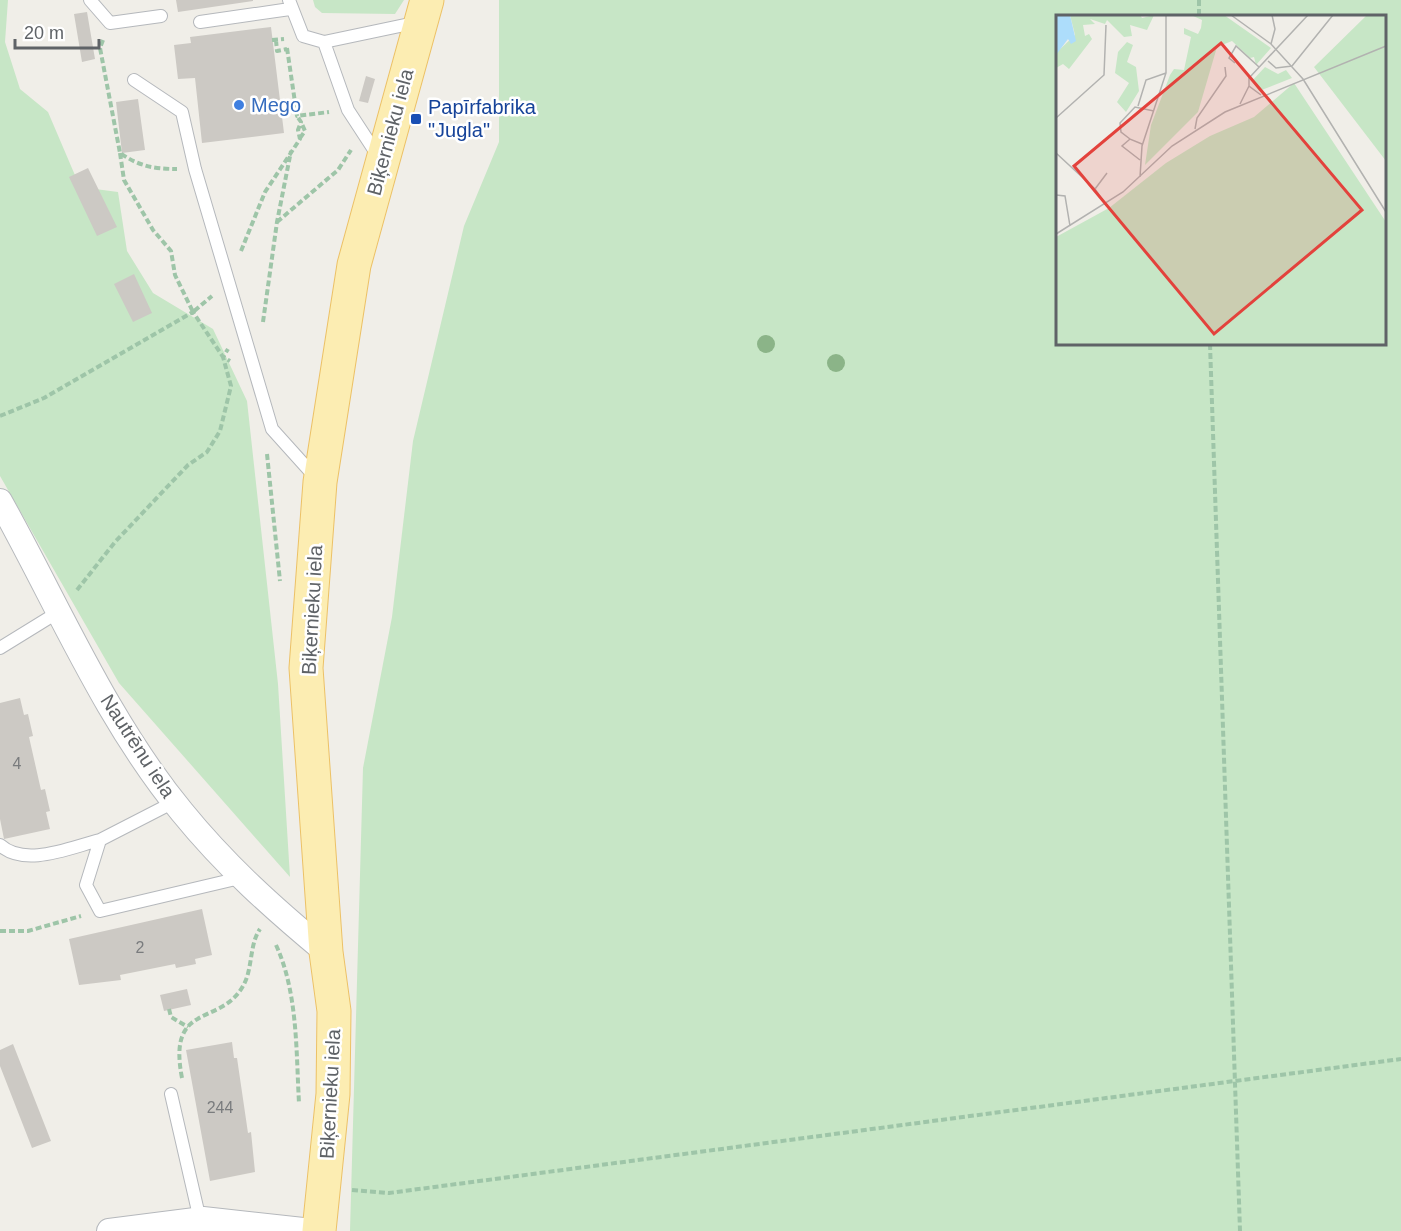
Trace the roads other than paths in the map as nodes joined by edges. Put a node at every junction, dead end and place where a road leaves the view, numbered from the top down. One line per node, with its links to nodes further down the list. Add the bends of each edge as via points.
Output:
1 (90, 0): 4 (lane, via 110,23)
2 (290, 4): 5 (lane); 6 (lane, via 303,36)
3 (424, 11): 6 (lane); 8 (main road, Biķernieku iela)
4 (160, 16)
5 (200, 22)
6 (324, 42): 8 (lane, via 348,110)
7 (134, 80): 9 (lane, via 182,112 195,170 272,429)
8 (381, 161): 9 (main road, Biķernieku iela, via 354,265)
9 (320, 482): 17 (main road, Biķernieku iela, via 306,668)
10 (0, 501): 11 (street, Nautrēnu iela)
11 (60, 611): 12 (lane); 13 (street, Nautrēnu iela, via 117,719)
12 (0, 648)
13 (174, 802): 14 (lane); 16 (street, Nautrēnu iela)
14 (100, 840): 15 (lane, via 29,856 8,852); 16 (lane, via 86,885 100,911)
15 (0, 845)
16 (240, 878): 17 (street, Nautrēnu iela, via 266,912)
17 (326, 952): 22 (main road, Biķernieku iela, via 333,1011 333,1094)
18 (171, 1094): 19 (lane)
19 (200, 1220): 20 (street); 21 (street)
20 (109, 1231)
21 (312, 1231)
22 (319, 1231)

